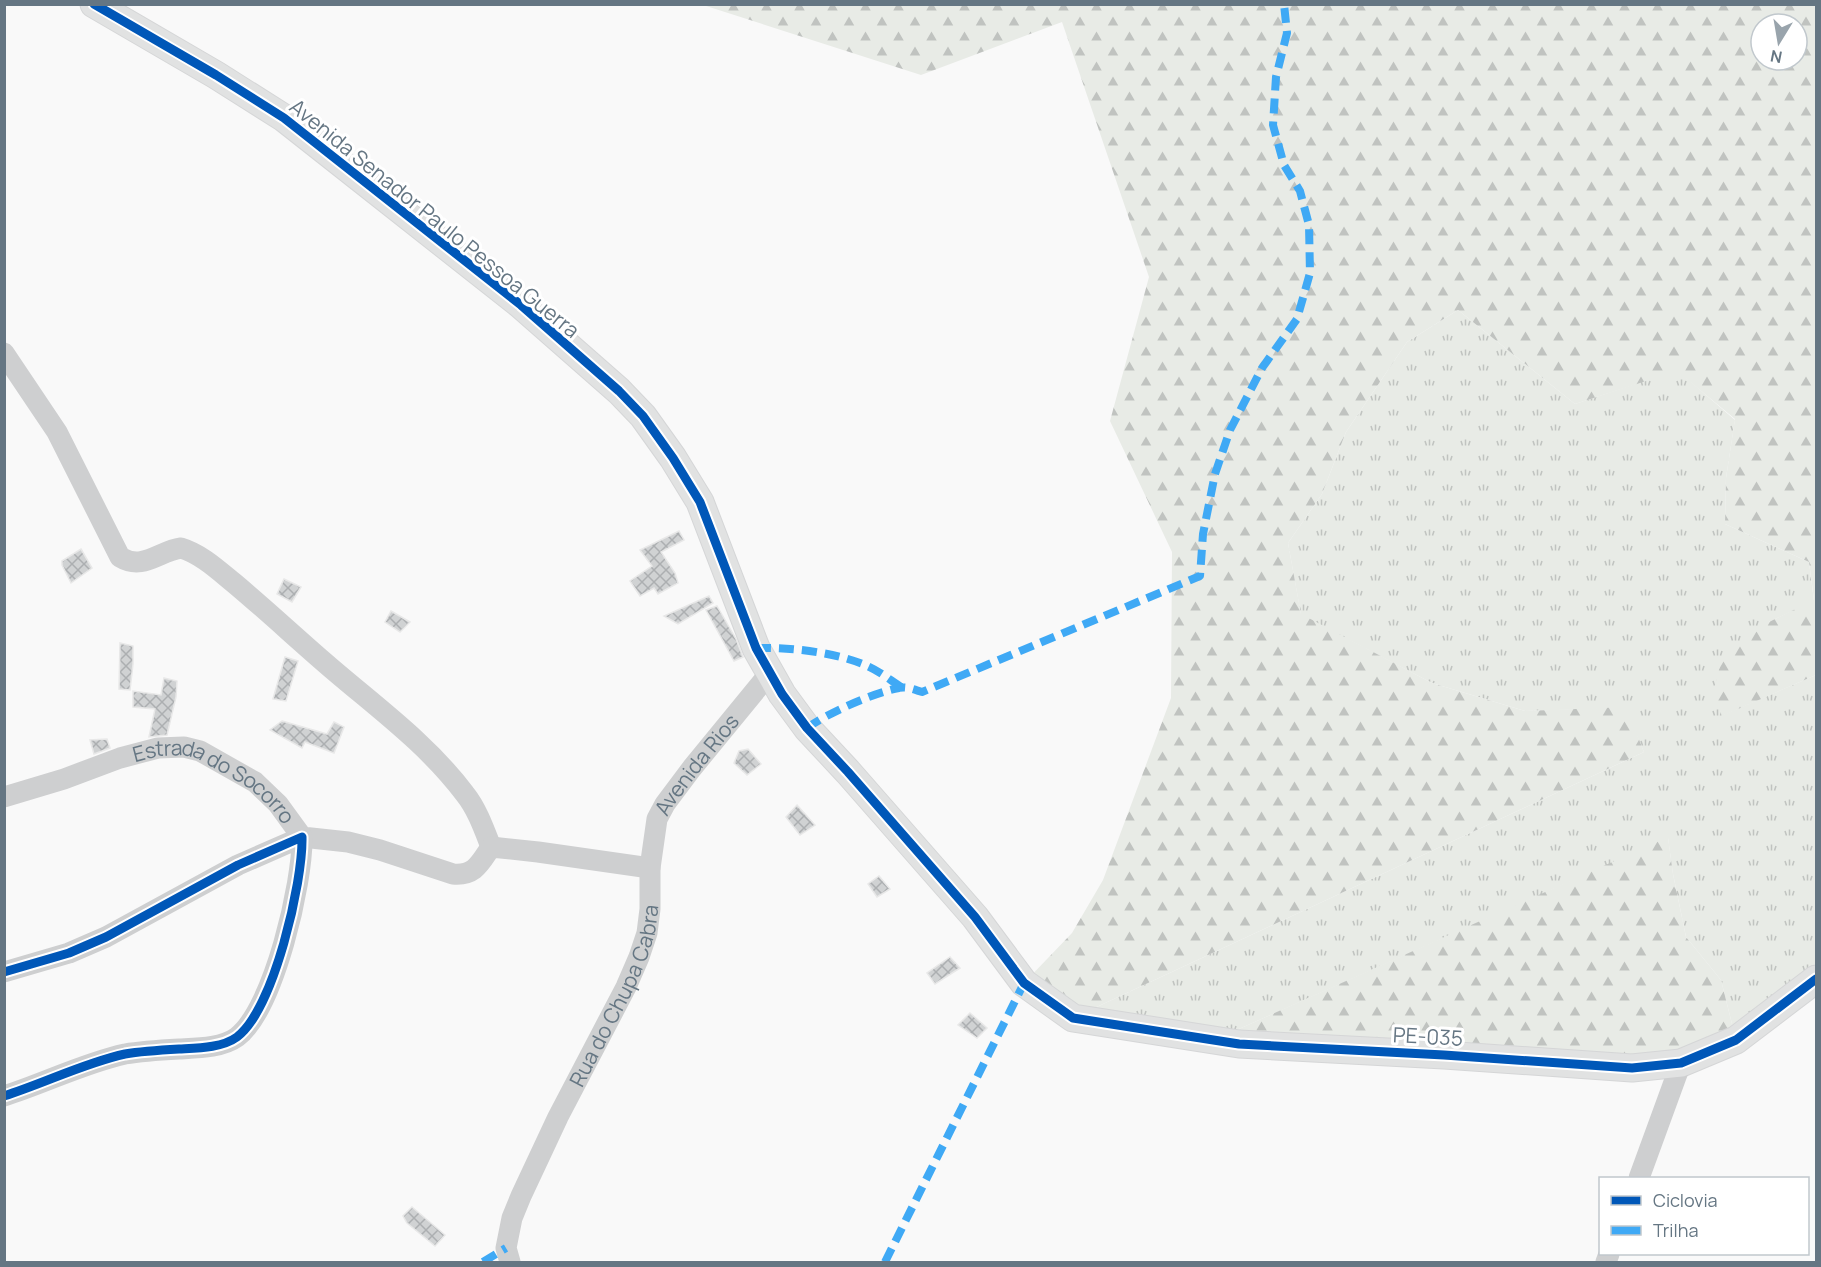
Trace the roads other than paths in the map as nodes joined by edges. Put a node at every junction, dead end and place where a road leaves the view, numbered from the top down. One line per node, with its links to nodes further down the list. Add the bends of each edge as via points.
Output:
1 (94, 4): 3 (main road, Avenida Senador Paulo Pessoa Guerra / PE-035, via 284,118 521,305 620,391 673,458 699,502)
2 (4, 353): 6 (street, via 57,432 120,557 144,562 181,548 224,575 444,769 466,795)
3 (769, 674): 7 (street, Avenida Rios, via 665,804 657,819); 10 (main road, Avenida Senador Paulo Pessoa Guerra / PE-035, via 807,728 962,901)
4 (4, 797): 5 (street, Estrada do Socorro, via 158,748 184,747 200,751 255,782 278,804)
5 (302, 837): 6 (street, Estrada do Socorro, via 348,842 464,875 474,871); 8 (street, via 238,865 106,937 69,953); 12 (street, via 295,901 283,943 259,1008 237,1037 207,1047 142,1051 96,1062)
6 (491, 847): 7 (street)
7 (651, 868): 14 (street, Rua do Chupa Cabra, via 650,909 639,957 512,1218 506,1248)
8 (4, 972)
9 (1816, 979): 11 (main road, PE-035 / PE-035, via 1736,1040)
10 (1024, 983): 11 (main road, PE-035 / PE-035, via 1073,1018 1212,1041 1632,1068)
11 (1681, 1063): 13 (street)
12 (4, 1096)
13 (1639, 1177)
14 (510, 1263)

